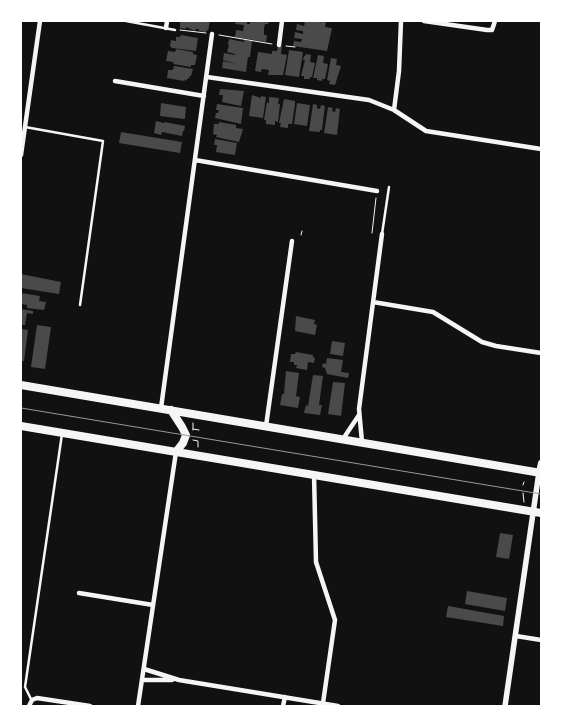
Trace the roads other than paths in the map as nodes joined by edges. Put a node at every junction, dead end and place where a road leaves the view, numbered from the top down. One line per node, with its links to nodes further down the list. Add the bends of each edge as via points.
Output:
1 (40, 21): 16 (street)
2 (126, 21): 8 (lane)
3 (167, 21): 8 (street)
4 (282, 21): 11 (street)
5 (401, 21): 15 (street)
6 (424, 21): 7 (street, via 492,30)
7 (495, 21)
8 (166, 28): 9 (lane)
9 (175, 30)
10 (212, 34): 12 (street)
11 (279, 45)
12 (207, 77): 14 (street); 15 (street, via 369,100)
13 (115, 81): 14 (street)
14 (204, 96): 19 (street)
15 (394, 110): 17 (street, via 426,131)
16 (25, 126): 18 (street); 25 (lane, via 103,141)
17 (541, 149)
18 (21, 156)
19 (195, 160): 21 (street); 28 (street)
20 (389, 186): 22 (lane)
21 (377, 191)
22 (382, 234): 24 (street)
23 (292, 241): 32 (street)
24 (373, 302): 26 (street, via 433,312 482,342); 30 (street)
25 (80, 305)
26 (541, 353)
27 (21, 385): 28 (highway)
28 (161, 408): 29 (highway)
29 (170, 410): 32 (highway); 36 (highway, via 186,435)
30 (359, 415): 34 (street); 35 (street)
31 (21, 426): 33 (highway)
32 (266, 426): 34 (highway)
33 (62, 433): 36 (highway); 49 (lane, via 25,687)
34 (343, 439): 35 (highway)
35 (362, 442): 38 (highway)
36 (176, 452): 39 (highway); 42 (street)
37 (541, 463): 38 (main road)
38 (540, 472): 40 (street)
39 (314, 474): 40 (highway); 50 (street, via 316,562 335,620)
40 (537, 512): 43 (street)
41 (79, 593): 42 (street)
42 (153, 605): 45 (street)
43 (516, 636): 44 (street); 56 (street)
44 (541, 640)
45 (144, 669): 46 (street); 47 (street)
46 (142, 680): 47 (street); 53 (street)
47 (179, 680): 48 (street)
48 (285, 697): 50 (street); 54 (street)
49 (32, 700): 51 (street); 52 (street, via 40,698)
50 (323, 704): 55 (street)
51 (29, 706)
52 (90, 706)
53 (138, 706)
54 (283, 706)
55 (338, 706)
56 (505, 706)

